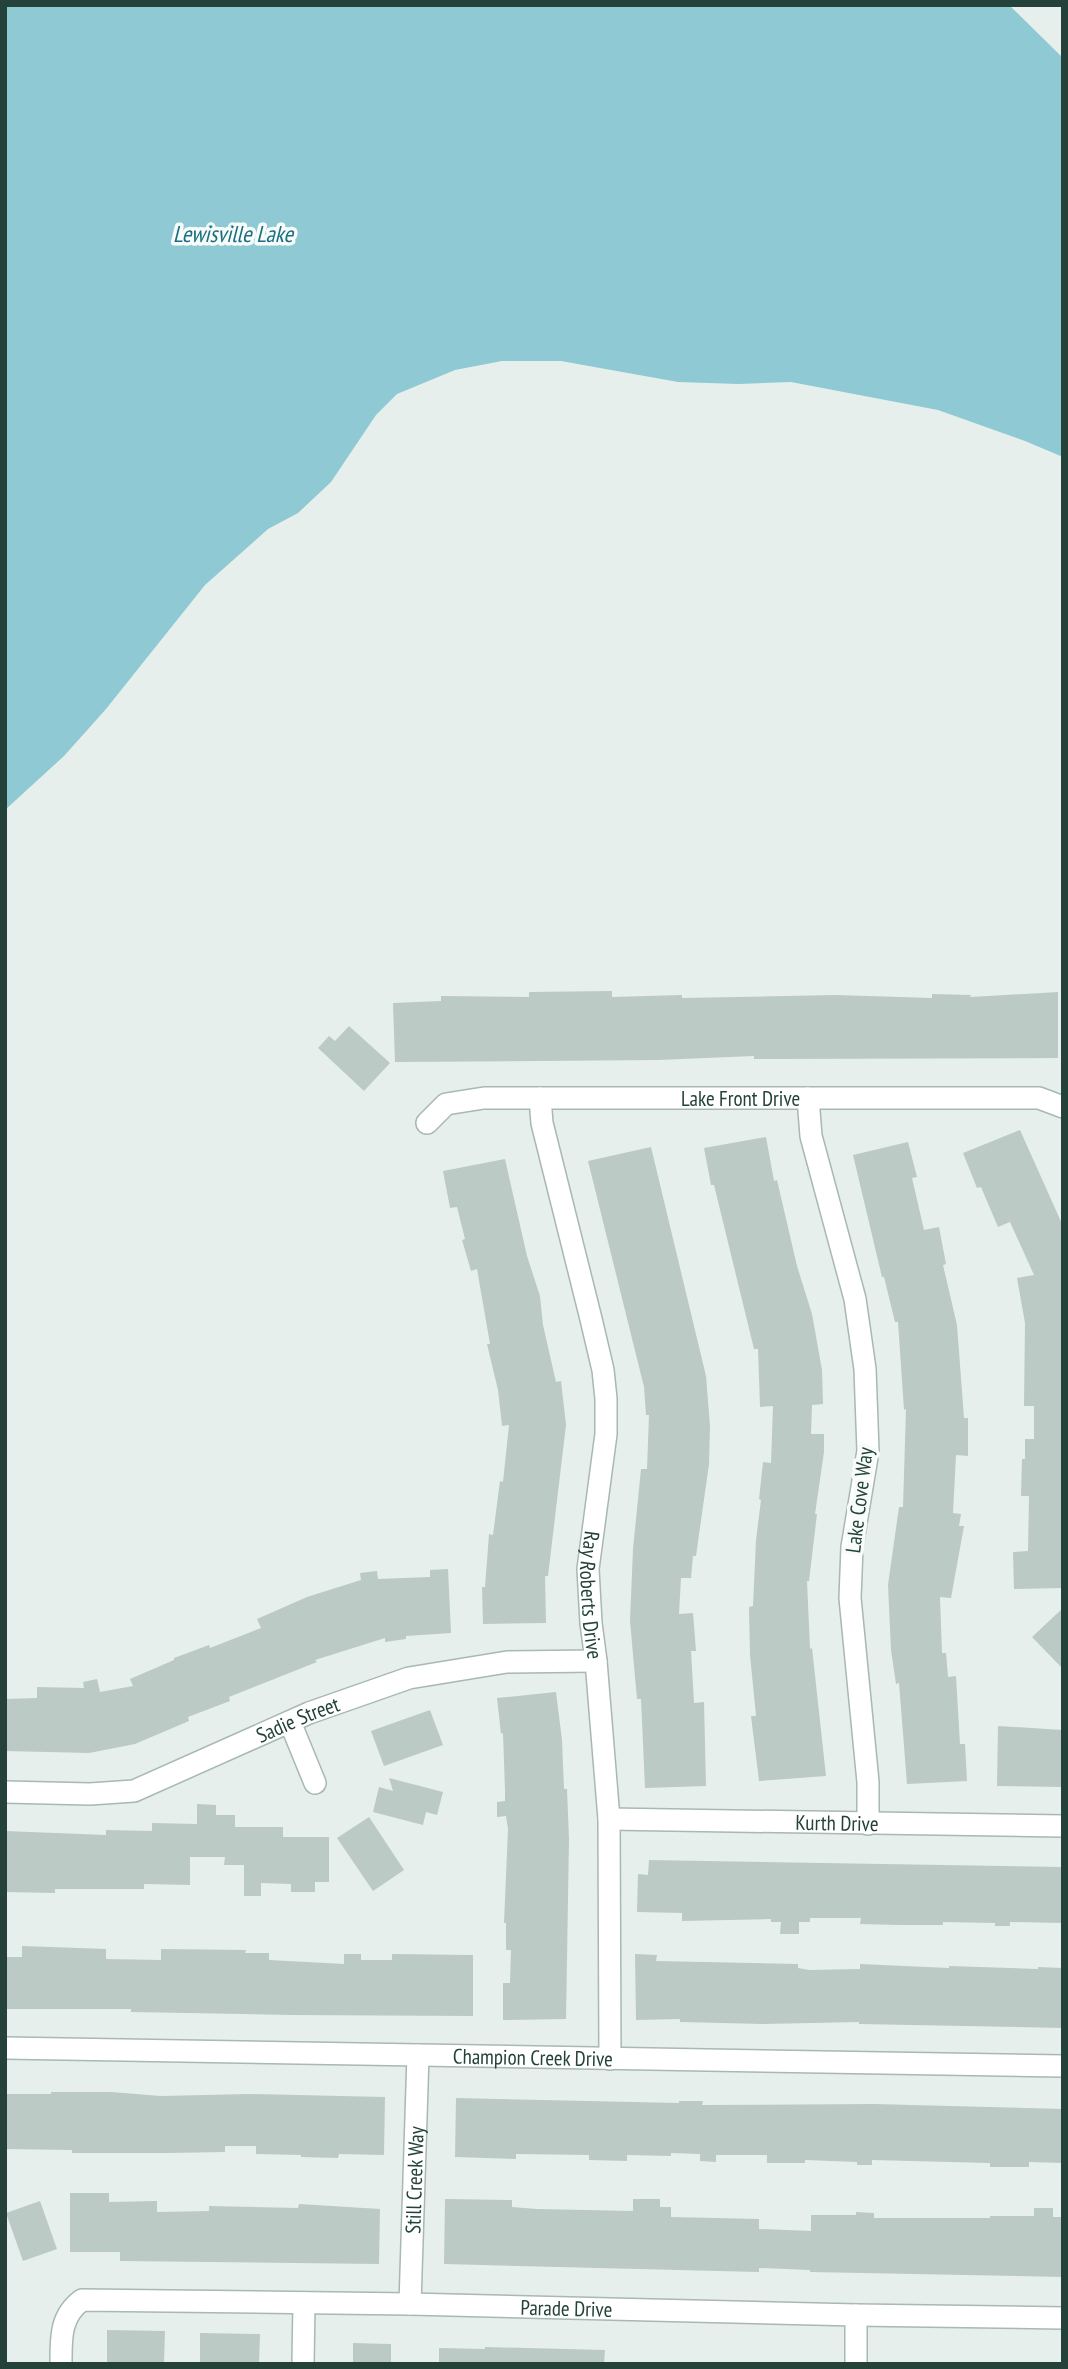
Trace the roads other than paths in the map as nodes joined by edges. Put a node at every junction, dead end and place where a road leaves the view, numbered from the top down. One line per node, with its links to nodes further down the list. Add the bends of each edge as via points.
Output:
1 (540, 1098): 2 (street, Lake Front Drive); 4 (street, Lake Front Drive, via 484,1098 446,1104); 5 (street, Ray Roberts Drive, via 542,1124 597,1344 606,1399 606,1434 588,1569)
2 (808, 1098): 3 (street, Lake Front Drive, via 1039,1098); 10 (street, Lake Cove Way, via 811,1136 855,1299 865,1369 868,1451 852,1547 850,1598)
3 (1063, 1107)
4 (427, 1123)
5 (596, 1661): 6 (street, Sadie Street, via 508,1662 409,1678); 9 (street, Ray Roberts Drive)
6 (290, 1722): 7 (street); 8 (street, Sadie Street, via 134,1791)
7 (316, 1783)
8 (5, 1792)
9 (609, 1819): 10 (street, Kurth Drive); 14 (street, Ray Roberts Drive)
10 (868, 1824): 11 (street, Kurth Drive)
11 (1063, 1826)
12 (5, 2048): 13 (street, Champion Creek Drive)
13 (418, 2055): 14 (street, Champion Creek Drive); 17 (street, Still Creek Way)
14 (610, 2059): 15 (street, Champion Creek Drive)
15 (1063, 2066)
16 (304, 2303): 17 (street, Parade Drive); 20 (street, Parade Drive, via 82,2300 70,2309 61,2331); 21 (street)
17 (410, 2304): 18 (street, Parade Drive)
18 (856, 2315): 19 (street, Parade Drive); 22 (street)
19 (1063, 2318)
20 (61, 2364)
21 (303, 2364)
22 (856, 2364)

